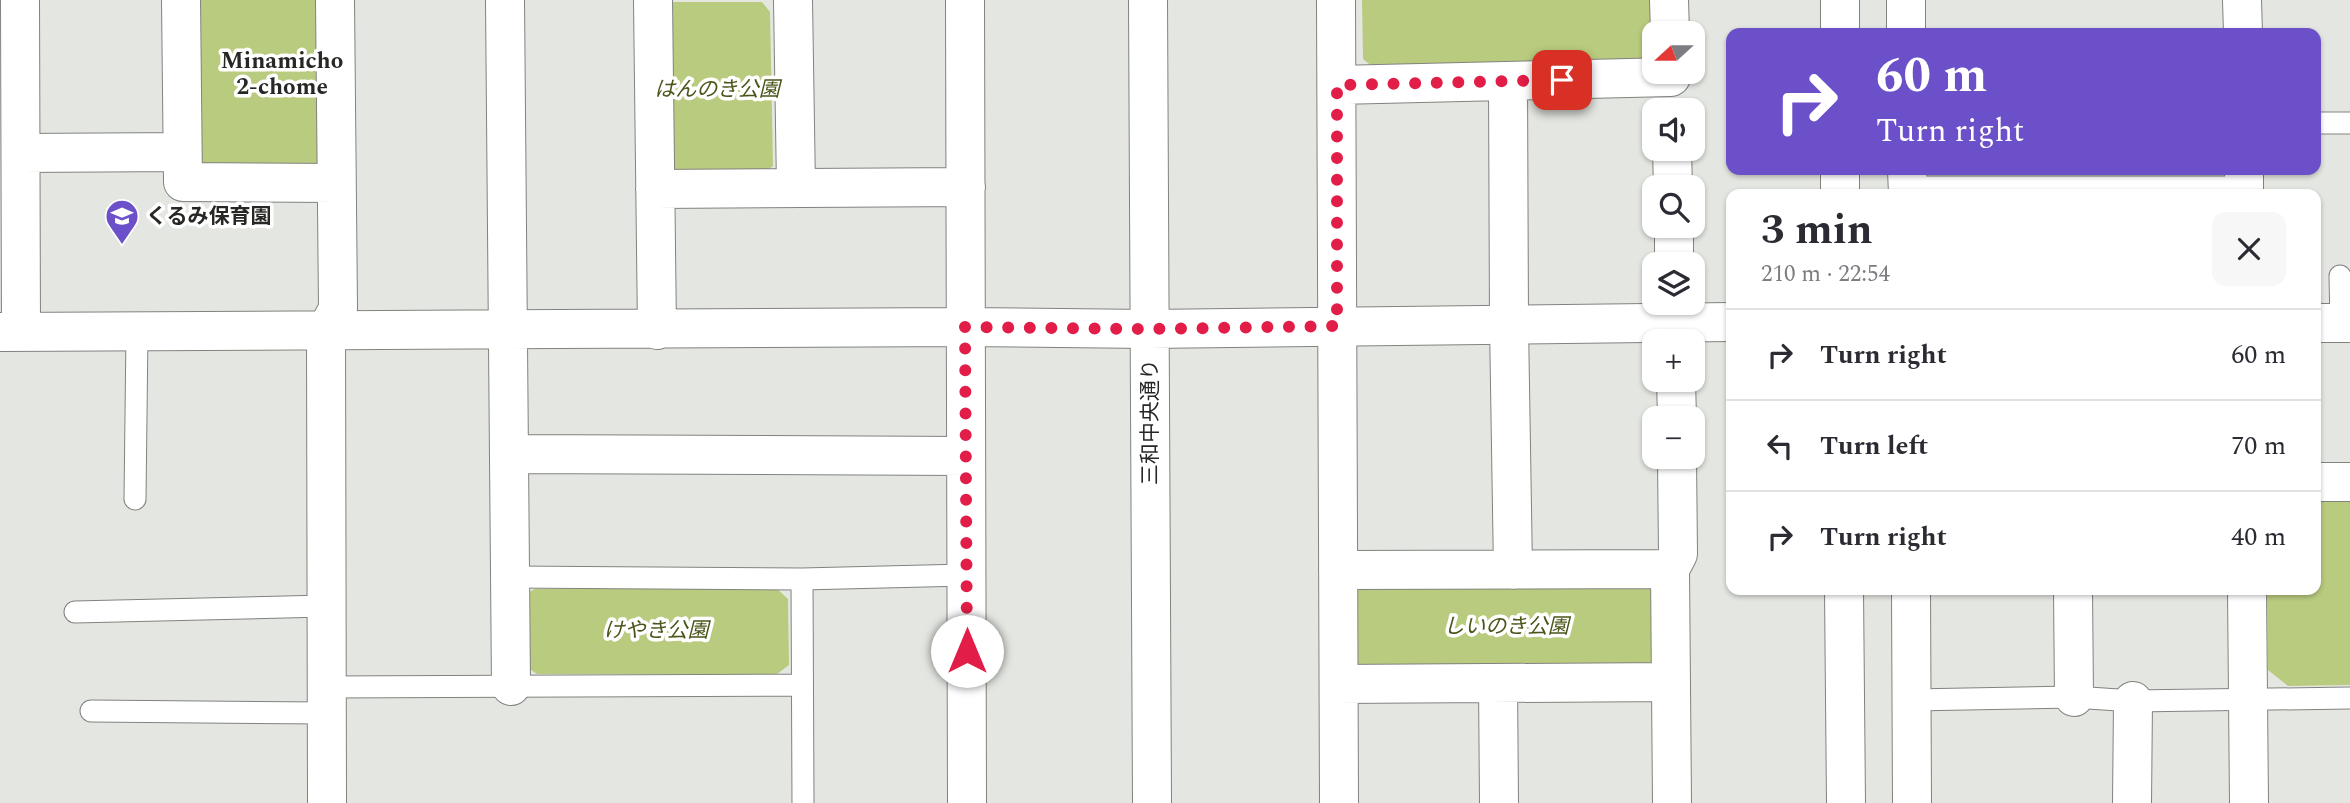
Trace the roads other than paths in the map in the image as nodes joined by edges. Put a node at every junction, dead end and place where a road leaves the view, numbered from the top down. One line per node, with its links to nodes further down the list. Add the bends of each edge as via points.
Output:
1 (20, 0): 24 (street)
2 (181, 0): 23 (street)
3 (335, 0): 25 (street)
4 (505, 0): 41 (street)
5 (653, 0): 30 (street)
6 (793, 0): 28 (street)
7 (965, 0): 29 (street)
8 (1148, 0): 38 (street, 三和中央通り)
9 (1336, 0): 19 (street)
10 (1670, 0): 14 (street)
11 (1840, 0): 15 (street)
12 (1906, 0): 16 (street)
13 (2242, 0): 17 (street)
14 (1670, 21)
15 (1840, 28)
16 (1906, 28)
17 (2243, 28)
18 (1508, 81): 19 (street); 20 (street); 35 (street)
19 (1337, 85): 36 (street)
20 (1671, 86)
21 (2321, 123): 22 (lane)
22 (2350, 123)
23 (181, 152): 24 (street); 25 (street, via 183,182)
24 (21, 153): 42 (street)
25 (336, 183): 40 (street, via 338,309)
26 (1908, 184): 27 (lane)
27 (2244, 184)
28 (796, 187): 29 (street); 30 (street)
29 (965, 187): 37 (street)
30 (655, 189): 39 (street)
31 (2340, 276): 34 (lane)
32 (1675, 322): 33 (street); 35 (street)
33 (1726, 322)
34 (2335, 323)
35 (1509, 324): 36 (street); 52 (street)
36 (1337, 326): 38 (street); 51 (street)
37 (965, 327): 38 (street); 39 (street); 45 (street)
38 (1149, 329): 77 (street, 三和中央通り)
39 (657, 330): 41 (street)
40 (326, 331): 41 (street); 43 (street); 60 (street)
41 (507, 331): 44 (street)
42 (11, 332): 43 (street)
43 (136, 332): 49 (lane)
44 (510, 454): 45 (street); 54 (street)
45 (966, 456): 53 (street)
46 (1677, 469): 50 (street, via 1678,554)
47 (2321, 482): 48 (street)
48 (2350, 482)
49 (135, 499)
50 (1670, 569): 52 (street); 62 (street)
51 (1338, 570): 52 (street); 64 (street)
52 (1513, 570)
53 (966, 575): 55 (lane); 76 (street)
54 (511, 577): 55 (lane); 66 (street)
55 (802, 579): 65 (lane)
56 (1844, 595): 81 (street)
57 (1911, 595): 70 (street)
58 (2073, 595): 67 (street)
59 (2247, 595): 71 (street)
60 (326, 606): 61 (lane); 69 (street)
61 (75, 612)
62 (1671, 682): 63 (street); 80 (street)
63 (1498, 683): 64 (street); 79 (street)
64 (1339, 684): 78 (street)
65 (802, 685): 66 (lane); 75 (lane)
66 (511, 686): 69 (lane)
67 (2074, 696): 70 (lane); 72 (lane)
68 (2350, 698): 71 (lane)
69 (326, 700): 73 (lane); 74 (street)
70 (1912, 700): 82 (street)
71 (2247, 700): 72 (lane); 84 (street)
72 (2133, 701): 83 (street)
73 (91, 711)
74 (327, 803)
75 (803, 803)
76 (967, 803)
77 (1152, 803)
78 (1339, 803)
79 (1499, 803)
80 (1672, 803)
81 (1846, 803)
82 (1912, 803)
83 (2132, 803)
84 (2249, 803)

